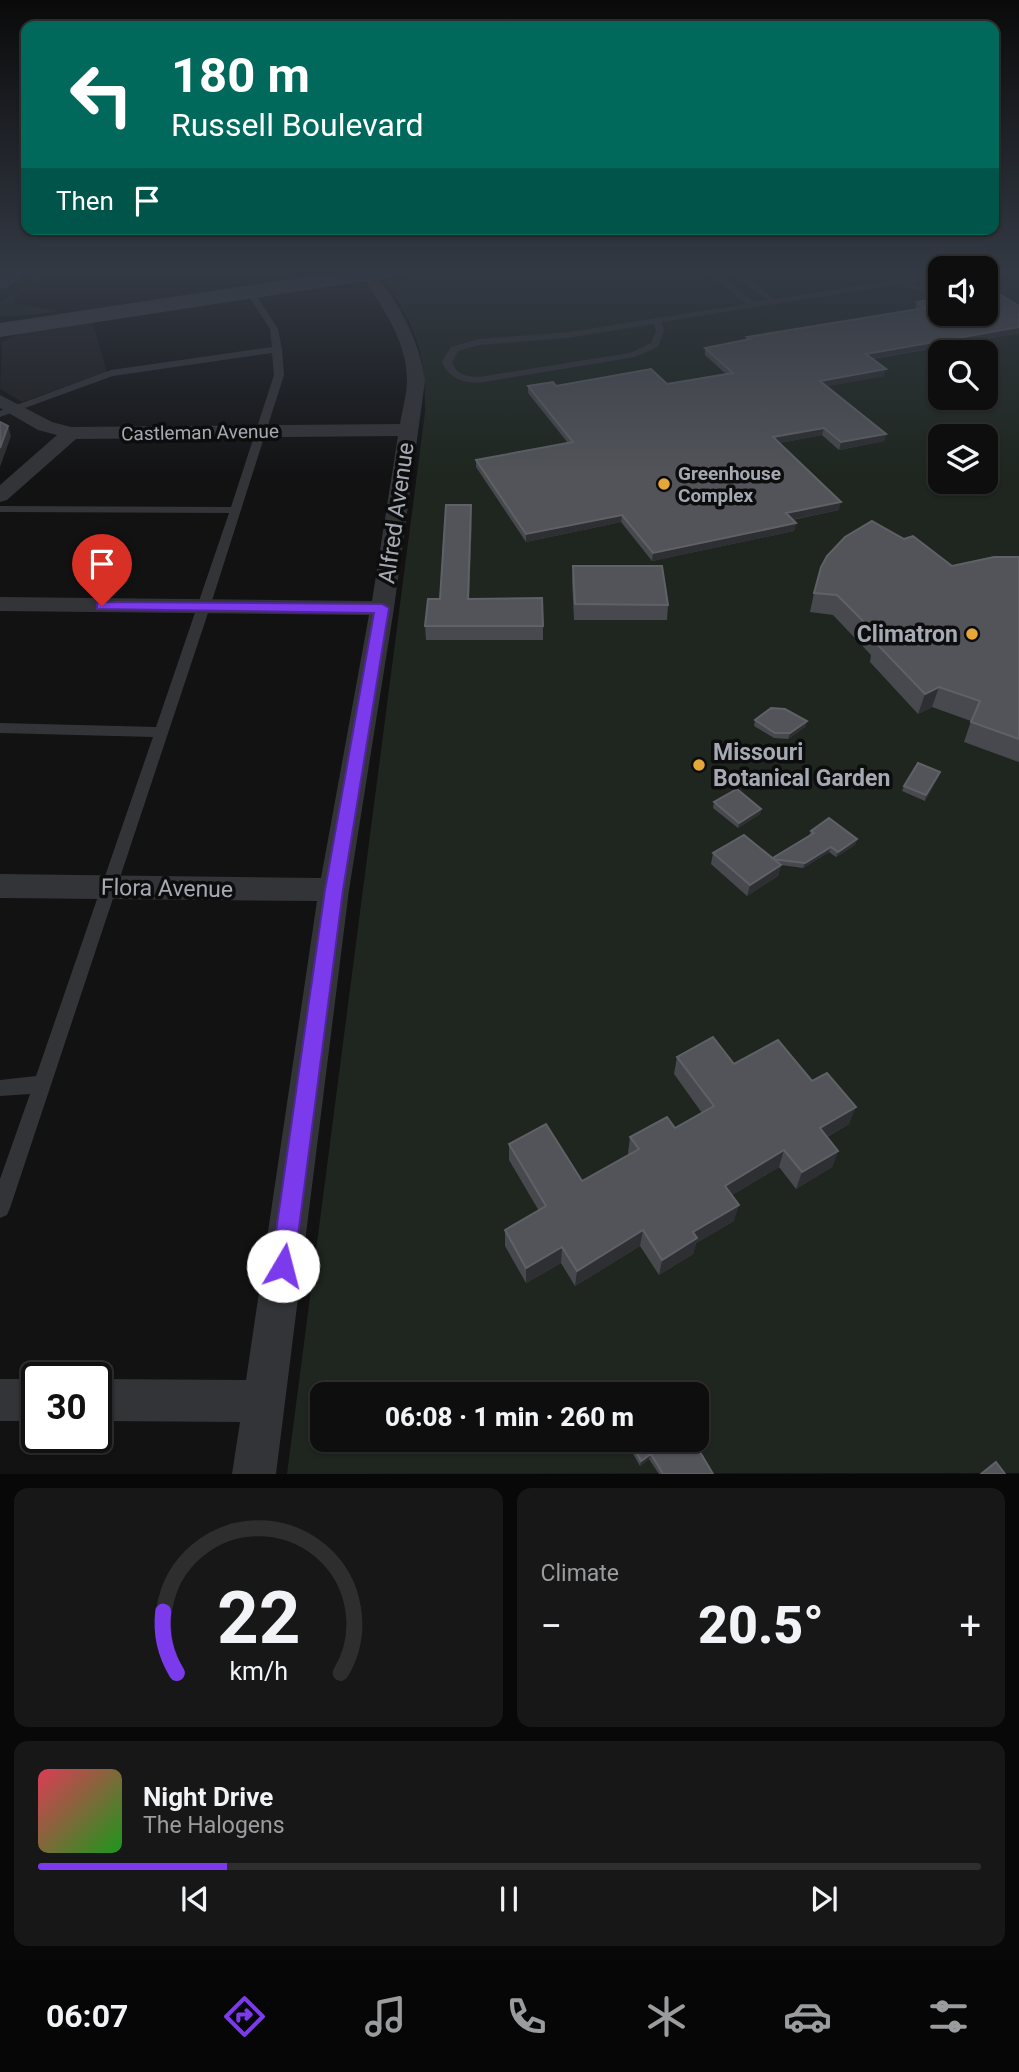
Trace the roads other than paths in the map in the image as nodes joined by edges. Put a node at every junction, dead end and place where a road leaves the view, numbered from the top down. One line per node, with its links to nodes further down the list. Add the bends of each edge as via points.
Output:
1 (276, 339): 5 (lane)
2 (406, 339): 7 (street, Alfred Avenue, via 416,381)
3 (522, 339): 4 (lane, via 454,349 447,362 460,377 478,380 643,353)
4 (658, 339)
5 (278, 349): 6 (lane, via 111,373); 8 (lane, via 279,375)
6 (5, 408): 9 (street, Castleman Avenue)
7 (407, 430): 8 (street, Castleman Avenue); 15 (street, Alfred Avenue)
8 (262, 432): 9 (street, Castleman Avenue); 12 (lane)
9 (71, 433): 10 (street)
10 (0, 496)
11 (0, 509): 12 (lane)
12 (236, 510): 14 (lane)
13 (0, 604): 14 (street)
14 (204, 607): 15 (street); 17 (lane)
15 (382, 608): 20 (street, Alfred Avenue)
16 (0, 728): 17 (lane)
17 (162, 732): 19 (lane)
18 (0, 886): 19 (street, Flora Avenue)
19 (109, 887): 20 (street, Flora Avenue); 21 (lane)
20 (334, 890): 27 (street, Alfred Avenue)
21 (42, 1084): 22 (lane); 23 (lane)
22 (0, 1088)
23 (0, 1208)
24 (0, 1400): 25 (street)
25 (21, 1400)
26 (112, 1400): 27 (street)
27 (264, 1401): 28 (street, Alfred Avenue)
28 (254, 1474)

